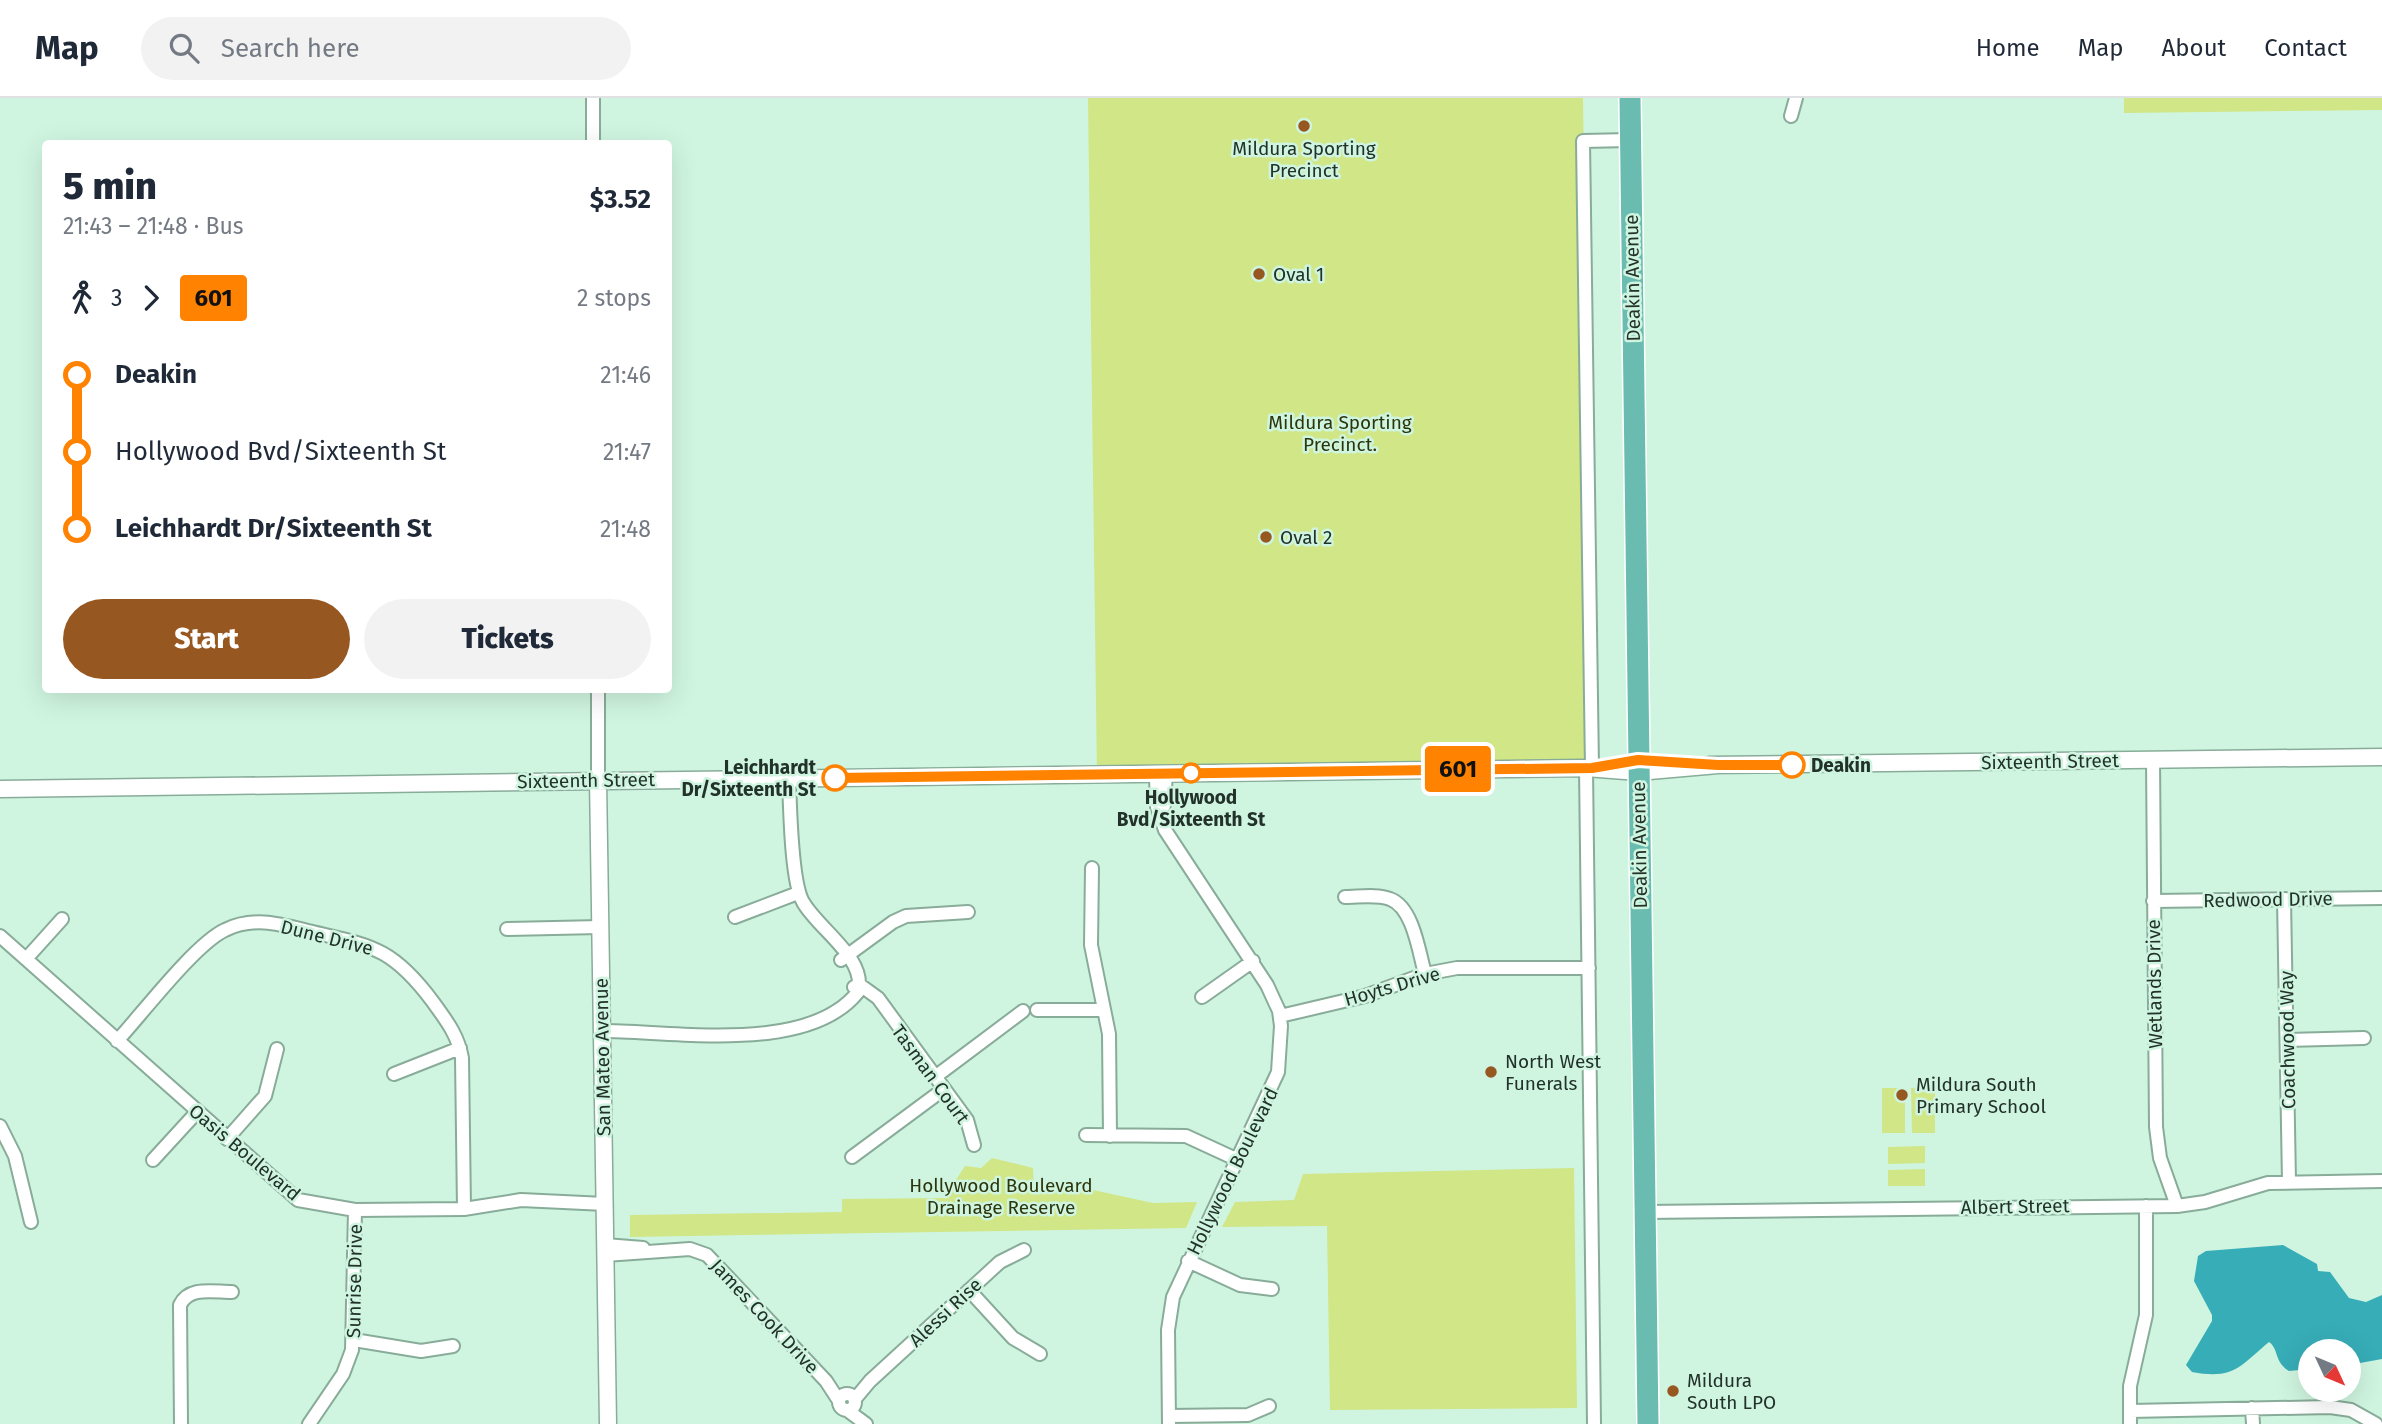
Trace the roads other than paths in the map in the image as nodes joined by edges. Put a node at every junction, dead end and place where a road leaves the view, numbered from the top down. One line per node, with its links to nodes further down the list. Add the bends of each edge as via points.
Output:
1 (593, 98): 5 (street)
2 (1630, 98): 6 (highway, Deakin Avenue)
3 (1796, 98): 4 (street)
4 (1791, 116)
5 (593, 140)
6 (1630, 140): 10 (highway, Deakin Avenue); 11 (street, via 1583,141)
7 (598, 693): 14 (street, San Mateo Avenue)
8 (2382, 757): 9 (street, Sixteenth Street)
9 (2153, 759): 10 (street, Sixteenth Street); 21 (street, Wetlands Drive)
10 (1638, 766): 11 (street, Sixteenth Street); 64 (highway, Deakin Avenue)
11 (1589, 768): 12 (street, Sixteenth Street); 31 (street)
12 (1161, 774): 13 (street, Sixteenth Street); 30 (street, Hollywood Boulevard, via 1162,824)
13 (793, 778): 14 (street, Sixteenth Street); 17 (street, Tasman Court)
14 (598, 779): 15 (street, Sixteenth Street); 25 (street, San Mateo Avenue)
15 (0, 789)
16 (1092, 868): 36 (street, via 1091,945)
17 (798, 892): 23 (street); 28 (street, Tasman Court)
18 (1345, 897): 32 (street, via 1382,897 1399,904)
19 (2382, 898): 20 (street, Redwood Drive)
20 (2284, 899): 21 (street, Redwood Drive); 41 (street, Coachwood Way)
21 (2153, 901): 61 (street, Wetlands Drive, via 2157,1136)
22 (968, 912): 28 (street, via 906,916)
23 (735, 917)
24 (62, 919): 29 (street)
25 (600, 928): 26 (street); 39 (street, San Mateo Avenue)
26 (507, 929)
27 (2, 941): 29 (street, Oasis Boulevard)
28 (844, 958): 33 (street, Tasman Court)
29 (26, 959): 42 (street, Oasis Boulevard)
30 (1253, 961): 34 (street); 38 (street, Hollywood Boulevard)
31 (1589, 968): 32 (street, Hoyts Drive, via 1457,968); 84 (street)
32 (1424, 974): 38 (street, Hoyts Drive, via 1365,996)
33 (857, 988): 39 (street, via 849,1002 822,1018 777,1033); 46 (street, Tasman Court, via 874,994)
34 (1202, 997)
35 (1037, 1010): 36 (street)
36 (1104, 1010): 51 (street, via 1110,1044)
37 (1023, 1011): 46 (street)
38 (1280, 1016): 56 (street, Hollywood Boulevard, via 1278,1072)
39 (602, 1035): 59 (street, San Mateo Avenue)
40 (2364, 1038): 41 (street)
41 (2287, 1040): 58 (street, Coachwood Way)
42 (117, 1041): 43 (street, Dune Drive, via 209,940 235,925 258,921 363,944 388,954 416,979 452,1028); 48 (street, Oasis Boulevard)
43 (460, 1048): 45 (street); 62 (street, Dune Drive)
44 (277, 1049): 52 (street, via 265,1096)
45 (394, 1074)
46 (935, 1077): 47 (street, Tasman Court)
47 (944, 1089): 53 (street, Tasman Court, via 967,1120); 54 (street)
48 (197, 1112): 52 (street, Oasis Boulevard); 55 (street)
49 (0, 1126): 65 (street, via 15,1156)
50 (1086, 1135): 51 (street)
51 (1110, 1136): 56 (street, via 1186,1136)
52 (227, 1139): 63 (street, Oasis Boulevard, via 298,1200)
53 (974, 1145)
54 (852, 1157)
55 (153, 1160)
56 (1238, 1160): 68 (street, Hollywood Boulevard)
57 (2382, 1181): 58 (street, Albert Street)
58 (2289, 1182): 61 (street, Albert Street, via 2256,1185)
59 (605, 1199): 62 (street, Oasis Boulevard, via 512,1201); 66 (street, San Mateo Avenue)
60 (2146, 1206): 61 (street, Albert Street); 64 (street, Albert Street); 78 (street, via 2146,1315 2130,1386)
61 (2177, 1206)
62 (464, 1209): 63 (street, Oasis Boulevard)
63 (355, 1210): 72 (street, Sunrise Drive)
64 (1645, 1212): 85 (highway, Deakin Avenue)
65 (31, 1222)
66 (605, 1250): 75 (street, James Cook Drive, via 691,1249 712,1258); 82 (street, San Mateo Avenue)
67 (1024, 1250): 70 (street, Alessi Rise, via 1000,1262)
68 (1188, 1261): 69 (street, via 1240,1285); 79 (street, Hollywood Boulevard, via 1169,1313)
69 (1272, 1289)
70 (968, 1290): 74 (street, via 1013,1338); 75 (street, Alessi Rise)
71 (232, 1292): 81 (street, via 195,1291 180,1305)
72 (354, 1340): 73 (street, via 421,1351); 80 (street, Sunrise Drive, via 343,1374)
73 (453, 1346)
74 (1040, 1354)
75 (849, 1400): 83 (street, James Cook Drive)
76 (1269, 1406): 79 (street, via 1248,1415)
77 (2252, 1408): 78 (street); 86 (street); 87 (street, via 2341,1408)
78 (2130, 1418)
79 (1169, 1420)
80 (313, 1422)
81 (181, 1424)
82 (608, 1424)
83 (865, 1424)
84 (1594, 1424)
85 (1648, 1424)
86 (2253, 1424)
87 (2376, 1424)

